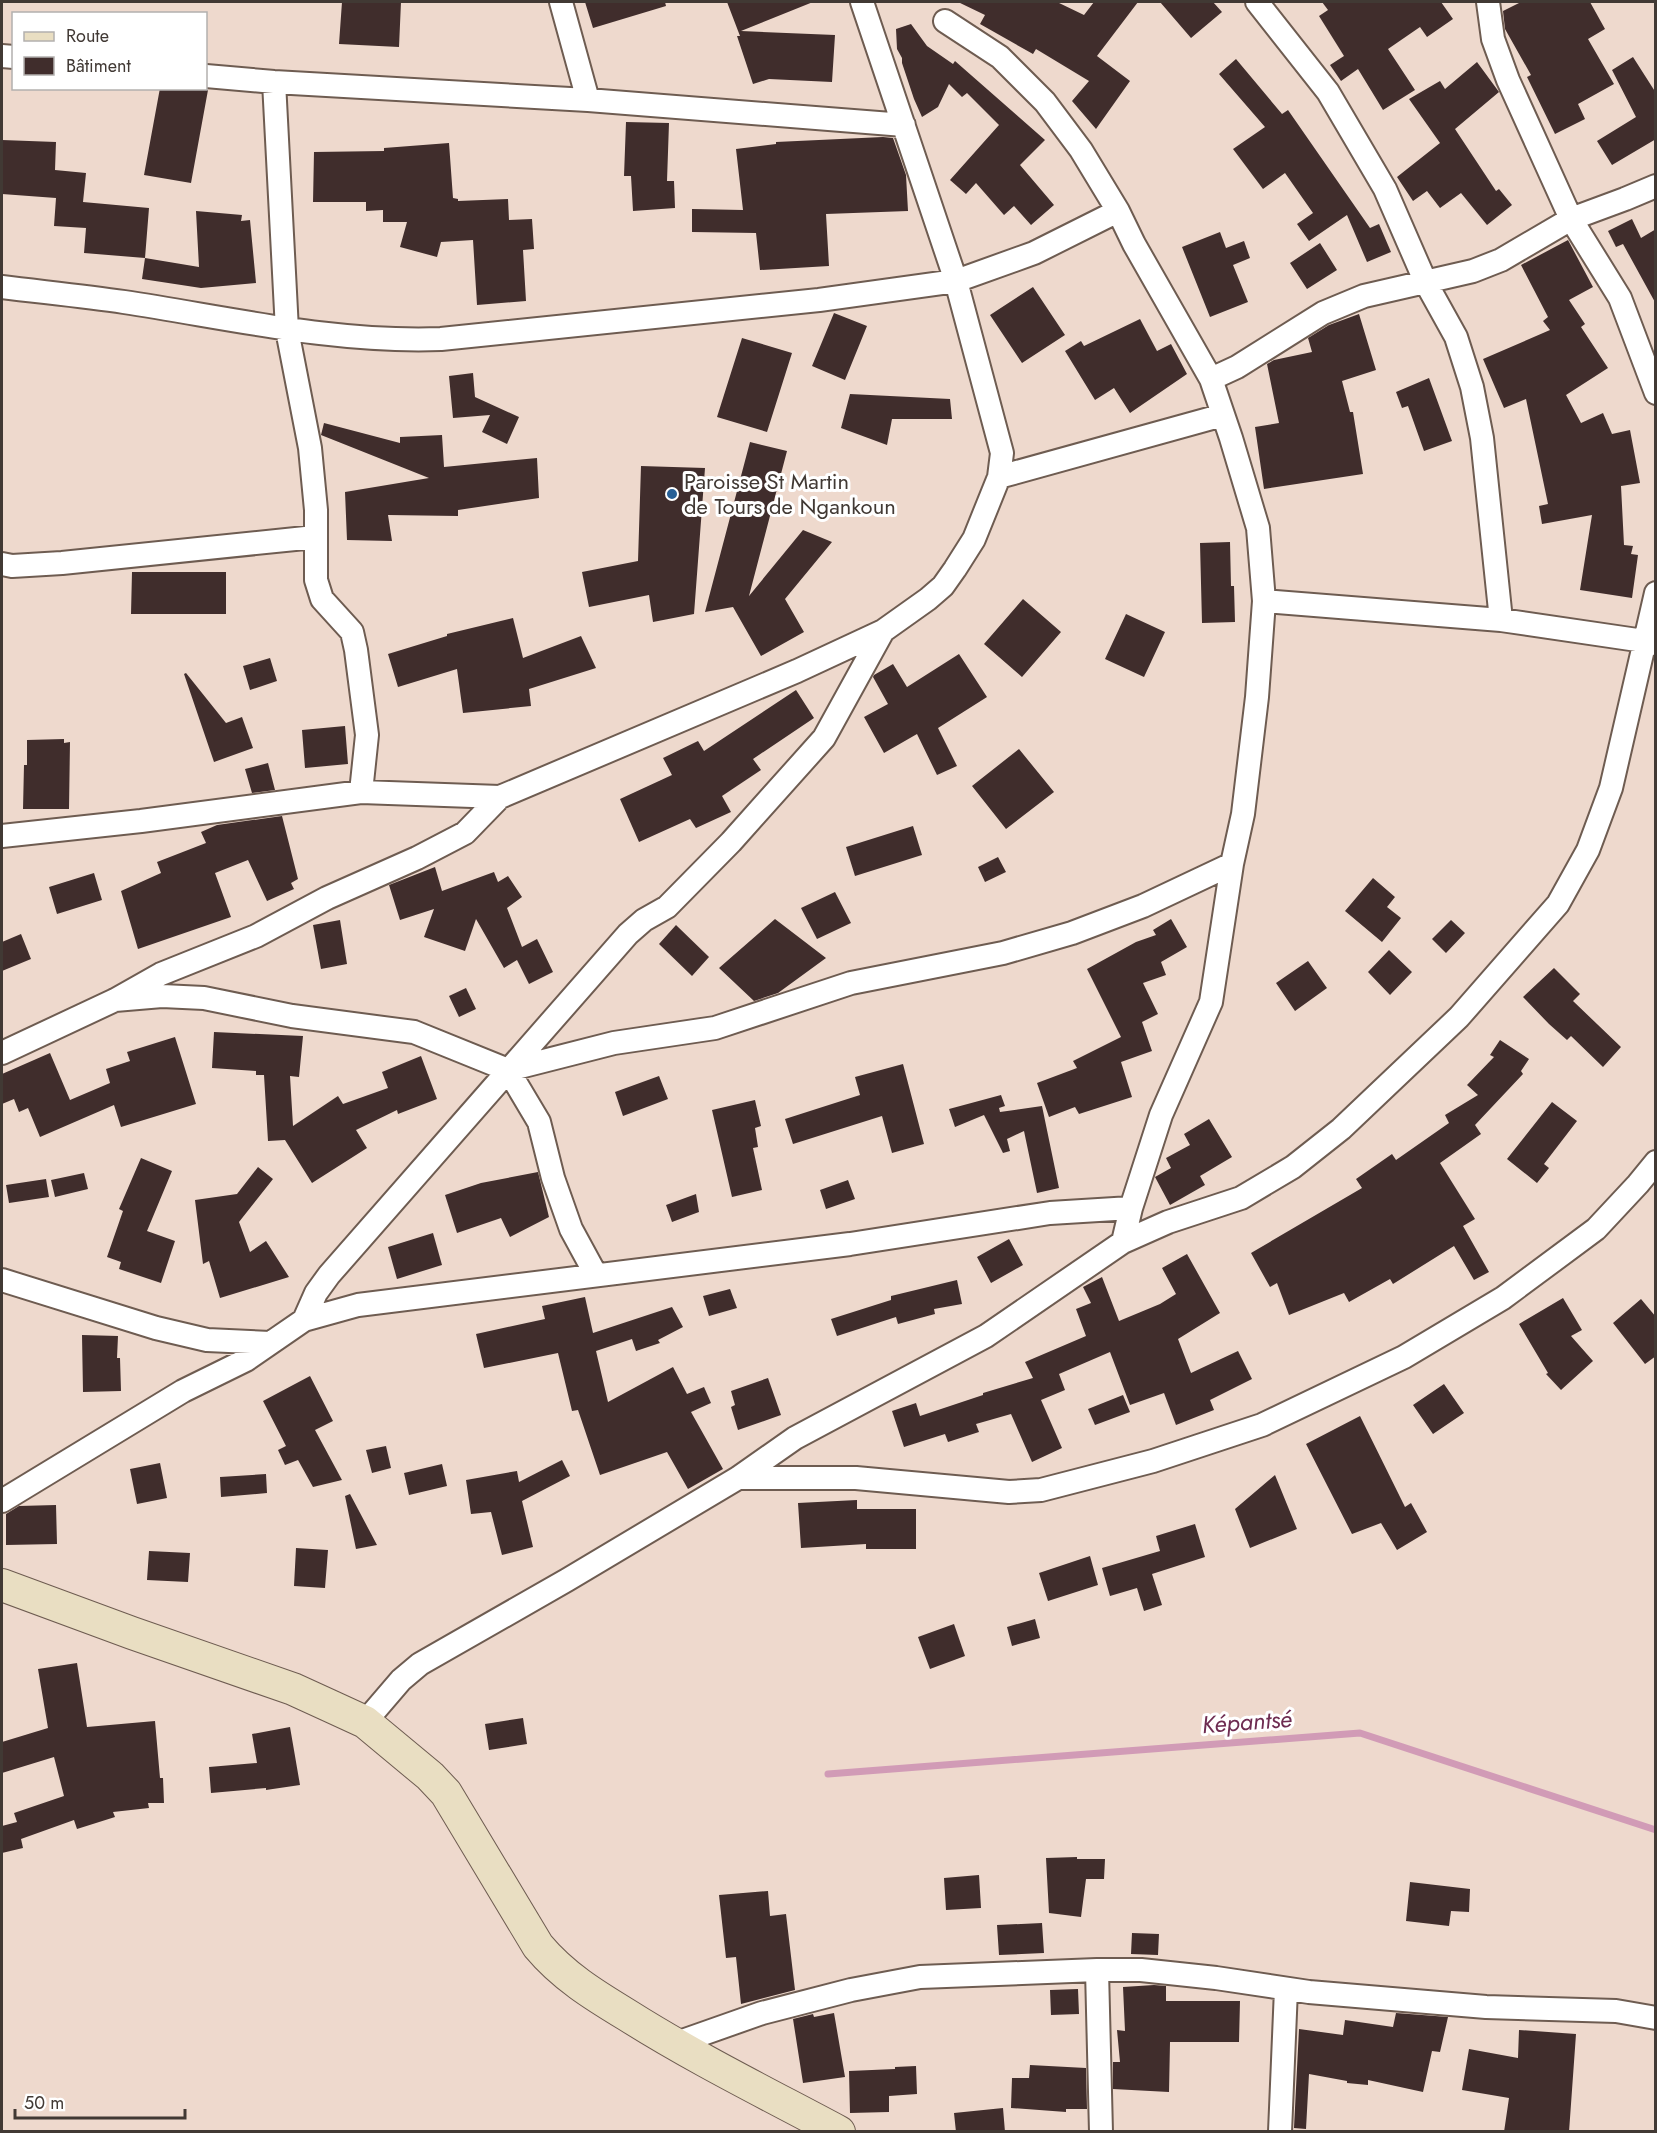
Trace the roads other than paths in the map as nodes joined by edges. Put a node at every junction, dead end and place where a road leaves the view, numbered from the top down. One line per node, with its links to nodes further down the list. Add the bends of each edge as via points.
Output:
1 (561, 2): 8 (street)
2 (862, 2): 9 (street)
3 (1257, 2): 14 (street, via 1328,92 1385,189)
4 (1488, 2): 12 (street, via 1493,39 1508,80)
5 (945, 21): 11 (street, via 1000,57 1045,102 1081,150)
6 (207, 76): 7 (street)
7 (274, 82): 8 (street); 16 (street)
8 (588, 100): 9 (street)
9 (904, 124): 13 (street)
10 (1656, 186): 12 (street)
11 (1118, 211): 13 (street, via 1034,253); 17 (street)
12 (1571, 219): 14 (street, via 1501,260); 18 (street, via 1620,298)
13 (956, 280): 16 (street, via 819,300 441,339 398,341); 20 (street, via 1002,453)
14 (1426, 282): 17 (street, via 1364,296 1323,313); 25 (street, via 1456,338 1472,387 1482,438)
15 (2, 287): 16 (street, via 123,302)
16 (287, 330): 21 (street, via 310,448)
17 (1211, 379): 19 (street)
18 (1656, 393)
19 (1223, 415): 20 (street); 24 (street, via 1258,528)
20 (999, 477): 26 (street, via 974,539 943,585)
21 (315, 537): 22 (street, via 93,560); 28 (street, via 316,580 322,599 352,632 356,650 367,735)
22 (2, 564)
23 (1656, 593): 27 (street)
24 (1264, 601): 25 (street); 31 (street, via 1243,814)
25 (1501, 620): 27 (street)
26 (883, 631): 29 (street, via 798,672); 34 (street, via 824,738 667,907 628,934)
27 (1650, 642): 37 (street, via 1611,788 1588,850 1558,904 1459,1017 1341,1129 1293,1167 1241,1198 1168,1222)
28 (361, 792): 29 (street); 30 (street)
29 (500, 797): 32 (street, via 465,833 256,936 160,974)
30 (2, 836)
31 (1232, 864): 34 (street, via 1143,906 1003,953 851,983 715,1028 614,1042); 36 (street, via 1211,1002 1161,1115)
32 (115, 1000): 33 (street); 34 (street, via 204,998 292,1016 414,1032)
33 (2, 1053)
34 (508, 1070): 38 (street, via 539,1122 571,1229); 40 (street, via 329,1275)
35 (1656, 1162): 42 (street, via 1596,1229 1503,1298 1404,1357 1262,1425 1152,1461 1041,1490 1010,1492 855,1478)
36 (1131, 1208): 37 (street); 38 (street, via 1050,1212 850,1244)
37 (1123, 1242): 42 (street, via 986,1336 795,1437)
38 (596, 1275): 40 (street, via 358,1305)
39 (2, 1280): 41 (street, via 207,1340)
40 (304, 1320): 41 (street)
41 (270, 1343): 43 (street, via 246,1360 163,1402)
42 (738, 1478): 45 (street, via 420,1664)
43 (2, 1501)
44 (2, 1585): 45 (main road, via 292,1689)
45 (365, 1722): 49 (main road, via 446,1793 537,1946 553,1965 575,1983)
46 (1097, 1970): 47 (street, via 1206,1976); 49 (street, via 921,1977 886,1983 762,2013); 51 (street)
47 (1286, 1989): 48 (street); 52 (street)
48 (1656, 2018)
49 (674, 2044): 50 (main road)
50 (839, 2132)
51 (1101, 2132)
52 (1280, 2132)

